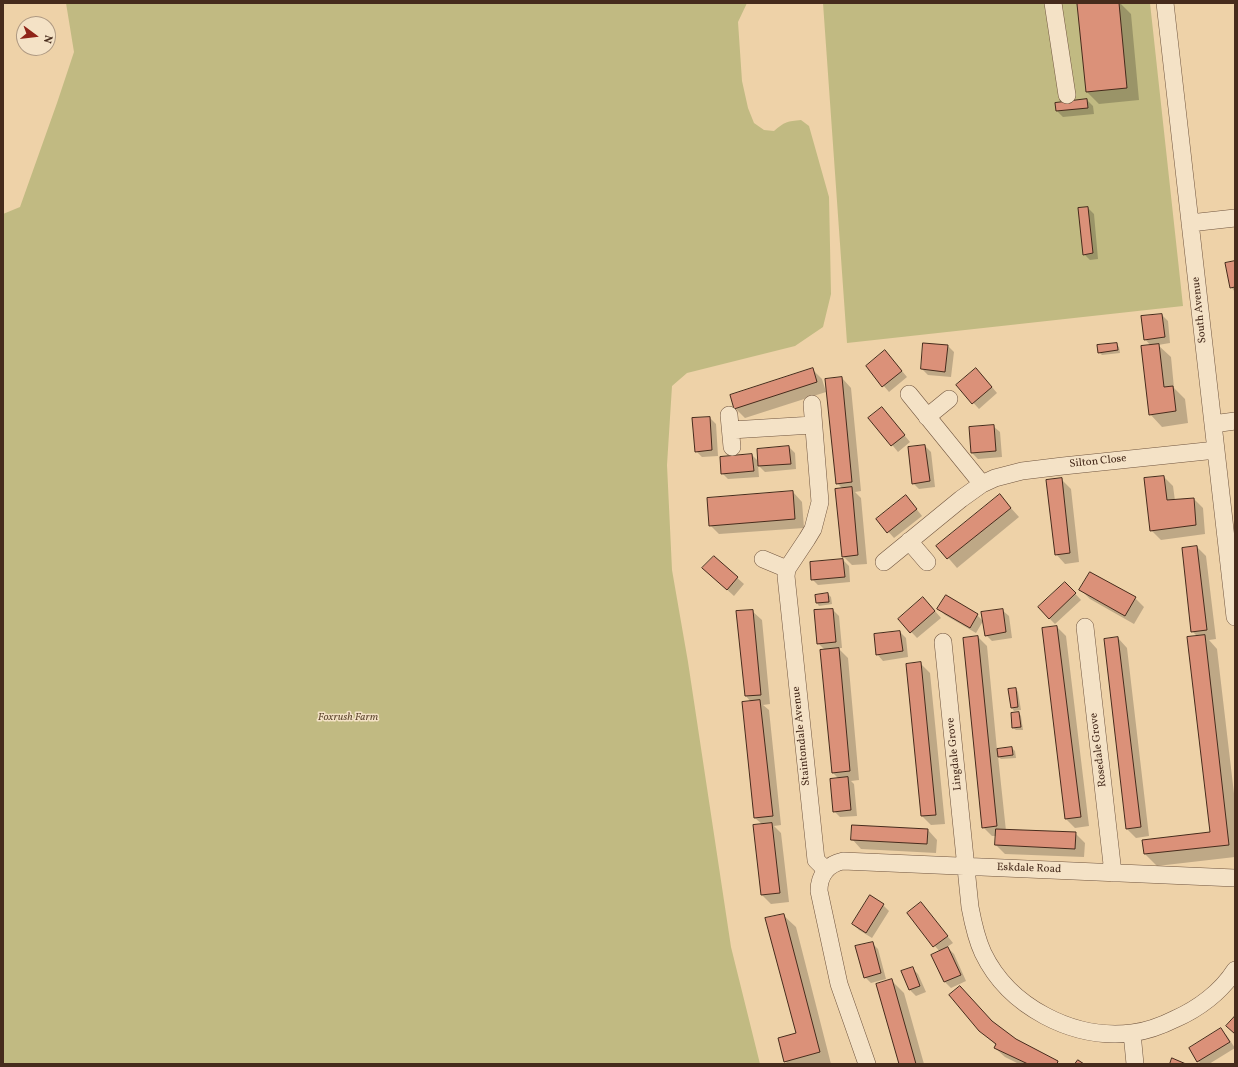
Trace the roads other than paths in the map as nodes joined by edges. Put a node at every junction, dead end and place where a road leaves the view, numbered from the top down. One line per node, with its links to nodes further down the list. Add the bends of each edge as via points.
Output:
1 (1053, 3): 3 (street)
2 (1165, 3): 5 (street, South Avenue)
3 (1067, 95)
4 (1235, 218): 5 (street)
5 (1190, 222): 11 (street, South Avenue)
6 (909, 394): 9 (street)
7 (949, 399): 9 (street)
8 (812, 404): 12 (street)
9 (927, 417): 15 (street)
10 (1235, 421): 11 (street)
11 (1213, 424): 14 (street, South Avenue)
12 (813, 425): 13 (street); 20 (street, via 820,502 813,529)
13 (731, 430)
14 (1216, 450): 15 (street, Silton Close, via 1022,471); 21 (street, South Avenue)
15 (982, 484): 16 (street, Silton Close)
16 (909, 541): 18 (street, Silton Close); 19 (street)
17 (763, 559): 20 (street)
18 (884, 562)
19 (927, 562)
20 (787, 569): 25 (street, Staintondale Avenue, via 786,585 816,860)
21 (1235, 617)
22 (1085, 626): 26 (street, Rosedale Grove)
23 (943, 642): 24 (street, Lingdale Grove)
24 (967, 867): 25 (street, Eskdale Road, via 843,861); 26 (street, Eskdale Road); 29 (street, Lingdale Grove, via 974,929 983,954 1011,992 1032,1008 1080,1030 1103,1034)
25 (826, 870): 30 (street, via 819,884 822,906 839,984)
26 (1113, 873): 27 (street, Eskdale Road)
27 (1235, 878)
28 (1235, 970): 29 (street, Lingdale Grove, via 1208,1000 1188,1014 1151,1029)
29 (1132, 1033): 31 (street)
30 (867, 1064)
31 (1135, 1064)

